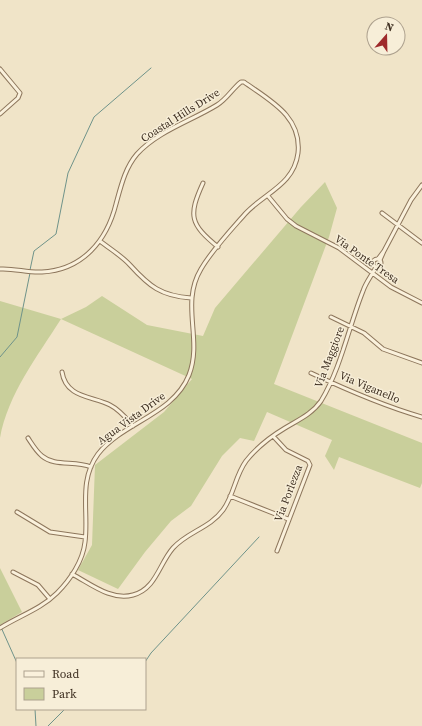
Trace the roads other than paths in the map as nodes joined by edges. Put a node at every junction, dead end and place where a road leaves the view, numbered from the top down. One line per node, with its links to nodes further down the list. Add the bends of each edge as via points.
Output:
1 (0, 68): 3 (street, via 20,93)
2 (242, 81): 6 (street, Agua Vista Drive, via 284,111 294,125 297,136 298,152 293,169 285,181); 9 (street, Coastal Hills Drive, via 217,105 152,141 136,155 126,171 112,220)
3 (0, 114)
4 (203, 183): 11 (street, via 194,202 195,220 201,232)
5 (422, 185): 8 (street)
6 (268, 196): 11 (street, Agua Vista Drive, via 245,214); 15 (street, Via Ponte Tresa, via 291,223 339,248)
7 (382, 213): 8 (street)
8 (397, 226): 10 (street); 12 (street)
9 (100, 241): 14 (street, Coastal Hills Drive, via 80,260 56,270 36,272); 16 (street, via 130,264 154,288 172,295)
10 (422, 243)
11 (218, 246): 16 (street, Agua Vista Drive, via 200,271)
12 (379, 260): 13 (street, Via Maggiore, via 381,265); 13 (street, via 373,263)
13 (376, 267): 15 (street, Via Maggiore)
14 (0, 269)
15 (372, 274): 17 (street, Via Ponte Tresa, via 400,293); 19 (street, Via Maggiore, via 363,290)
16 (191, 298): 25 (street, Agua Vista Drive, via 194,348 189,376 173,398)
17 (422, 303)
18 (331, 317): 19 (street)
19 (350, 327): 20 (street, via 364,333 384,349); 23 (street, Via Maggiore)
20 (422, 363)
21 (62, 372): 25 (street, via 67,385 73,391 80,396 113,407)
22 (311, 373): 23 (street, Via Viganello)
23 (331, 381): 24 (street, Via Viganello, via 364,397); 26 (street, Via Maggiore, via 313,410)
24 (422, 417)
25 (133, 426): 28 (street, Agua Vista Drive, via 106,446)
26 (273, 436): 29 (street, Via Maggiore, via 258,446 246,461); 31 (street, Via Porlezza, via 282,447 308,461 310,465)
27 (28, 438): 28 (street, via 39,453 49,460)
28 (91, 467): 32 (street, Agua Vista Drive, via 85,488)
29 (230, 496): 31 (street); 35 (street, Via Maggiore, via 224,509 212,522 174,546 152,582 139,593 126,597 112,595)
30 (17, 512): 32 (street, via 50,532)
31 (288, 519): 33 (street, Via Porlezza)
32 (85, 537): 35 (street, Agua Vista Drive, via 81,556)
33 (277, 551)
34 (13, 572): 36 (street, via 38,585)
35 (72, 574): 36 (street, Agua Vista Drive)
36 (50, 599): 37 (street, Agua Vista Drive)
37 (0, 628)

